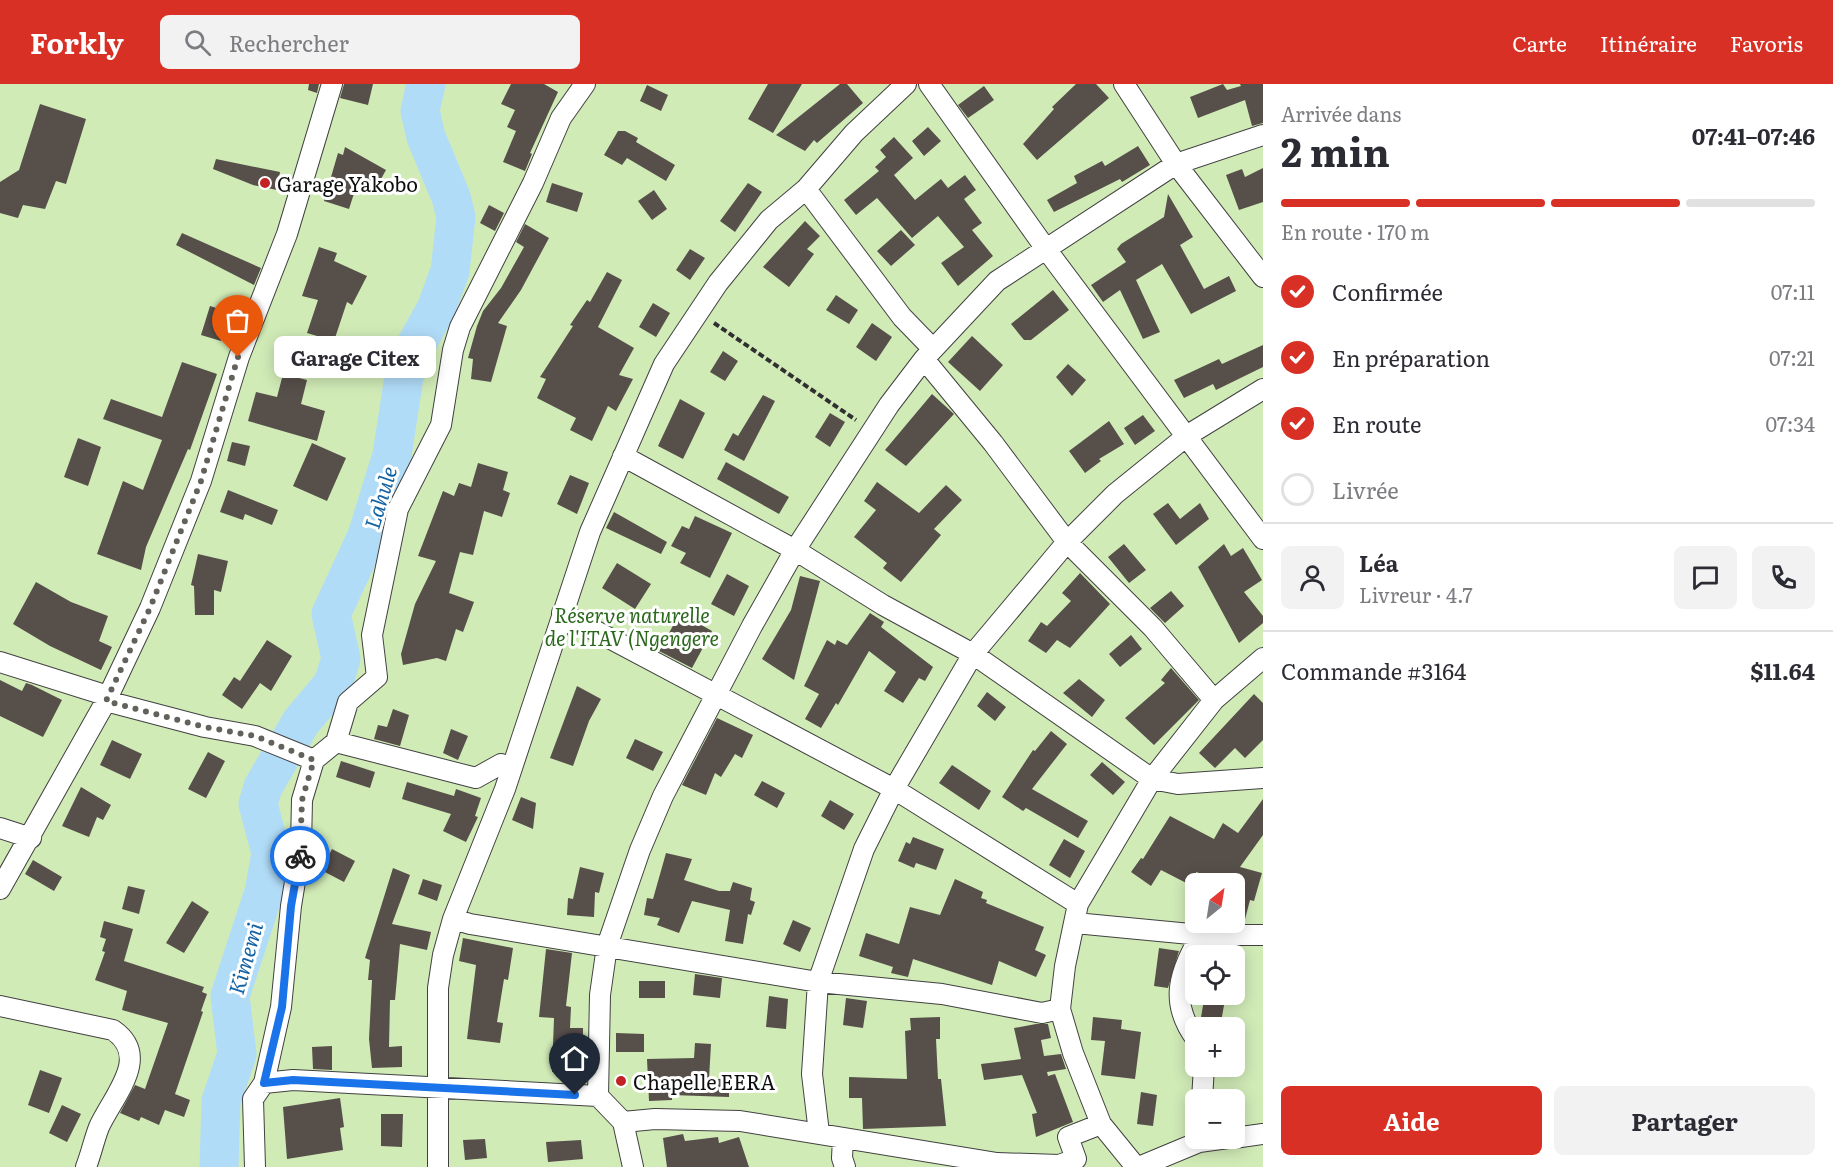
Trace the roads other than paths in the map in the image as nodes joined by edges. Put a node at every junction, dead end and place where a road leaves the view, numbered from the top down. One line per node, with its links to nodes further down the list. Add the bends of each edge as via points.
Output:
1 (332, 84): 23 (street, via 287,234 238,357 201,481 150,608)
2 (585, 84): 25 (street, via 561,118 534,183 460,327 441,425 398,509 372,635 378,677 348,702)
3 (906, 84): 8 (street, via 854,133)
4 (929, 84): 9 (street)
5 (1124, 84): 7 (street)
6 (1263, 135): 7 (street)
7 (1176, 164): 9 (street); 10 (street)
8 (806, 189): 11 (street); 14 (street, via 746,246 698,312 664,364)
9 (1046, 249): 11 (street, via 997,281); 13 (street)
10 (1263, 277)
11 (929, 353): 16 (street); 17 (street, via 872,431)
12 (1263, 389): 13 (street)
13 (1188, 435): 15 (street); 16 (street, via 1115,494)
14 (623, 456): 17 (street); 18 (street, via 590,532)
15 (1263, 539)
16 (1067, 542): 19 (street); 24 (street, via 1153,628)
17 (795, 550): 19 (street, via 883,605); 22 (street)
18 (562, 613): 22 (street); 27 (street)
19 (973, 654): 29 (street); 30 (street)
20 (1263, 658): 24 (street)
21 (0, 662): 23 (street)
22 (716, 694): 30 (street); 38 (street, via 663,796)
23 (107, 698): 26 (street, via 205,727 255,736); 32 (street)
24 (1214, 700): 29 (street)
25 (336, 742): 26 (street); 27 (street, via 476,778 501,764)
26 (314, 760): 43 (street, via 302,800 301,845 282,1007)
27 (512, 769): 35 (street)
28 (1263, 778): 29 (street, via 1178,784)
29 (1152, 779): 34 (street)
30 (894, 789): 34 (street); 39 (street, via 864,849)
31 (0, 828): 32 (street)
32 (31, 838): 33 (street)
33 (0, 889)
34 (1077, 913): 36 (street); 41 (street)
35 (453, 919): 38 (street); 44 (street, via 438,988)
36 (1201, 935): 37 (street); 42 (street, via 1184,966 1178,1002)
37 (1263, 935)
38 (607, 946): 39 (street); 45 (street, via 600,995)
39 (818, 982): 41 (street, via 942,994 1042,1013); 48 (street, via 812,1074)
40 (0, 1006): 53 (street, via 113,1030 125,1038 130,1048 128,1074 99,1127)
41 (1060, 1009): 47 (street, via 1072,1053)
42 (1185, 1017)
43 (264, 1083): 44 (street, via 293,1080); 54 (street, via 253,1099)
44 (437, 1088): 45 (street); 55 (street)
45 (598, 1096): 46 (street)
46 (623, 1122): 48 (street, via 740,1120); 56 (street)
47 (1101, 1124): 51 (street, via 1068,1137 1076,1159 1059,1166 997,1163); 58 (street)
48 (819, 1133): 51 (street)
49 (1263, 1134): 50 (street)
50 (1245, 1136)
51 (843, 1138): 57 (street, via 842,1158)
52 (1185, 1146): 58 (street)
53 (86, 1167)
54 (255, 1167)
55 (438, 1167)
56 (633, 1167)
57 (846, 1167)
58 (1138, 1167)

